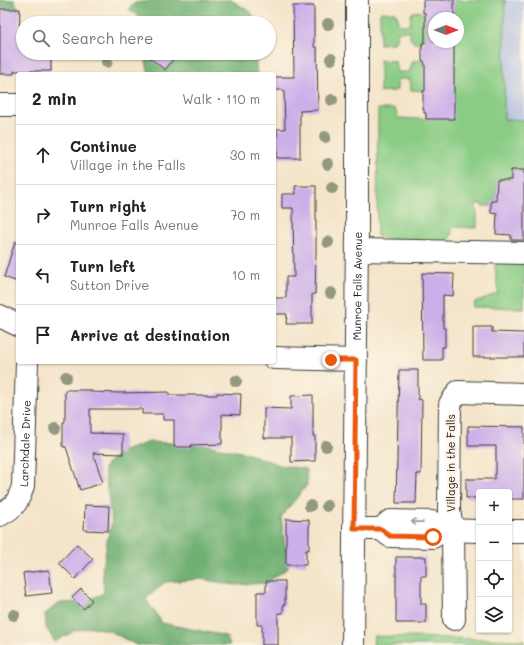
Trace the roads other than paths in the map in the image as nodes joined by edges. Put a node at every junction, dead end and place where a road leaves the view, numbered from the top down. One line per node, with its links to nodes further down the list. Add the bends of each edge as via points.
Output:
1 (357, 0): 4 (street, Munroe Falls Avenue)
2 (16, 105): 3 (street)
3 (0, 106)
4 (357, 250): 5 (street); 9 (street, Munroe Falls Avenue)
5 (524, 253)
6 (0, 316): 7 (street)
7 (16, 324)
8 (276, 358): 9 (street)
9 (356, 360): 13 (street, Munroe Falls Avenue)
10 (27, 364): 12 (street, Larchdale Drive, via 21,504)
11 (524, 394): 14 (street, Village in the Falls, via 458,392 450,404)
12 (0, 515)
13 (354, 529): 14 (street, via 381,529 390,536 398,537 433,537); 19 (street, Munroe Falls Avenue)
14 (448, 530): 15 (street); 18 (street, Village in the Falls)
15 (476, 531)
16 (512, 531): 17 (street)
17 (524, 531)
18 (454, 619)
19 (353, 645)

